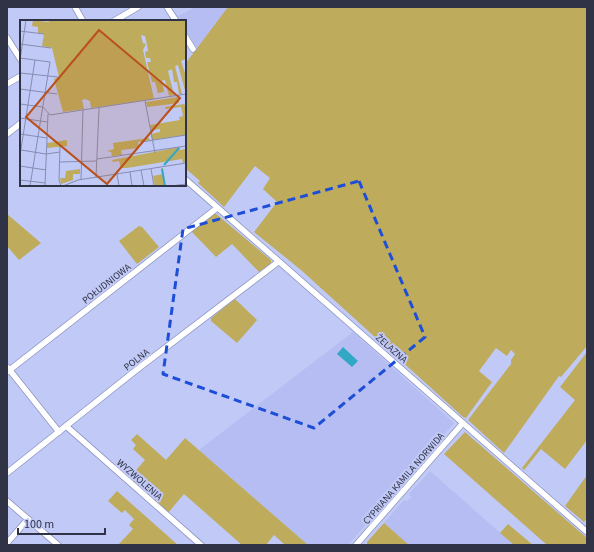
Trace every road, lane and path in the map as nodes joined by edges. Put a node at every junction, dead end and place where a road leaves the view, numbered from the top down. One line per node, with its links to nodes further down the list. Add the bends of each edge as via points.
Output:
1 (75, 7): 4 (street)
2 (138, 7): 5 (street)
3 (167, 7): 6 (street)
4 (82, 20)
5 (116, 20)
6 (175, 20)
7 (186, 37): 9 (street)
8 (7, 38): 10 (street)
9 (194, 49)
10 (20, 58)
11 (20, 77): 12 (street)
12 (7, 84)
13 (20, 124): 14 (street)
14 (7, 134)
15 (186, 180): 16 (street, ŻELAZNA)
16 (216, 208): 17 (street, ŻELAZNA); 18 (street, POŁUDNIOWA)
17 (278, 262): 19 (street, ŻELAZNA); 20 (street, POLNA)
18 (8, 370): 21 (street)
19 (463, 423): 25 (street, ŻELAZNA); 29 (street, CYPRIANA KAMILA NORWIDA)
20 (66, 426): 21 (street, POLNA); 28 (street, WYZWOLENIA)
21 (59, 432): 22 (street, POLNA)
22 (7, 473)
23 (7, 500): 24 (street)
24 (28, 519): 26 (street); 27 (street)
25 (587, 532)
26 (7, 543)
27 (58, 545)
28 (201, 545)
29 (356, 545)

